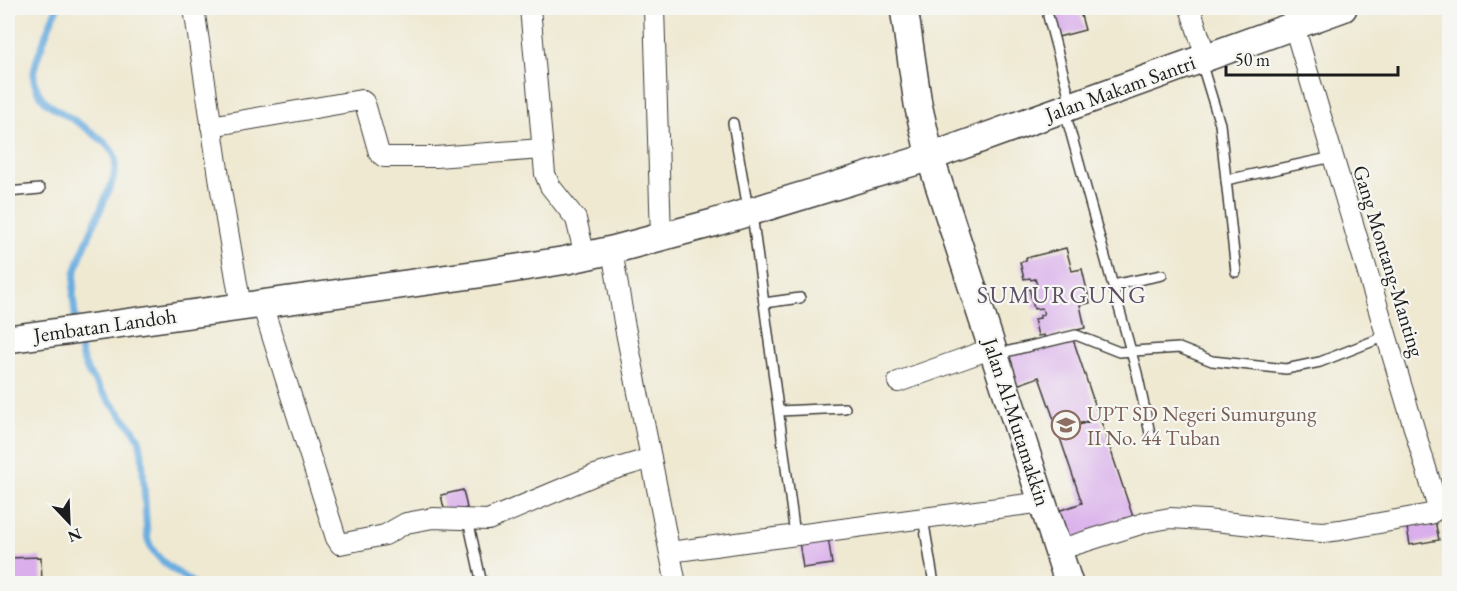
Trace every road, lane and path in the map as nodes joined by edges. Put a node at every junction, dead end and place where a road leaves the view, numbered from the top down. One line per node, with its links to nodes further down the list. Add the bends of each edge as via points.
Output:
1 (194, 8): 12 (street)
2 (530, 8): 13 (street)
3 (654, 8): 20 (street)
4 (904, 8): 14 (street, Jalan Al-Mutamakkin)
5 (1190, 8): 9 (street)
6 (1343, 8): 8 (street, Jalan Makam Santri)
7 (1048, 15): 10 (lane)
8 (1294, 26): 9 (street, Jalan Makam Santri); 15 (street, Gang Montang-Manting)
9 (1203, 58): 10 (street, Jalan Makam Santri); 16 (lane, via 1220,124)
10 (1068, 107): 14 (street, Jalan Makam Santri); 25 (lane)
11 (733, 123): 19 (lane)
12 (211, 126): 13 (street, via 359,100 365,104 379,153 384,157); 28 (street, via 221,190)
13 (542, 149): 22 (street, via 547,182 576,219)
14 (930, 157): 19 (street, Jalan Makam Santri); 31 (street, Jalan Al-Mutamakkin)
15 (1333, 157): 16 (lane); 29 (street, Gang Montang-Manting)
16 (1226, 180): 23 (lane)
17 (40, 189): 18 (lane)
18 (8, 192)
19 (750, 212): 20 (street, Jalan Makam Santri); 27 (lane)
20 (661, 237): 21 (street, Jalan Makam Santri)
21 (612, 250): 22 (street, Jalan Makam Santri); 37 (street)
22 (585, 255): 28 (street, Jembatan Landoh, via 486,273)
23 (1236, 272)
24 (1162, 275): 25 (lane)
25 (1113, 285): 32 (lane)
26 (800, 298): 27 (lane)
27 (764, 303): 35 (lane)
28 (252, 305): 30 (street, Jembatan Landoh); 40 (street, via 338,542 342,545 382,536 406,523 433,518)
29 (1386, 336): 32 (lane, via 1324,360 1286,369 1214,362 1180,349); 42 (street, Gang Montang-Manting, via 1441,511 1324,532 1170,518)
30 (12, 339)
31 (994, 351): 32 (lane, via 1076,335 1116,351); 33 (street); 38 (street, Jalan Al-Mutamakkin)
32 (1131, 351): 36 (lane)
33 (898, 382)
34 (844, 408): 35 (lane)
35 (779, 411): 41 (lane)
36 (1151, 438)
37 (651, 458): 40 (street, via 594,475 488,520); 43 (street)
38 (1043, 502): 39 (street); 42 (street, Jalan Al-Mutamakkin)
39 (922, 518): 41 (street); 46 (lane)
40 (468, 520): 44 (lane)
41 (795, 535): 43 (street)
42 (1058, 550): 47 (street, Jalan Al-Mutamakkin)
43 (670, 552): 45 (street)
44 (482, 584)
45 (676, 584)
46 (934, 584)
47 (1070, 584)

